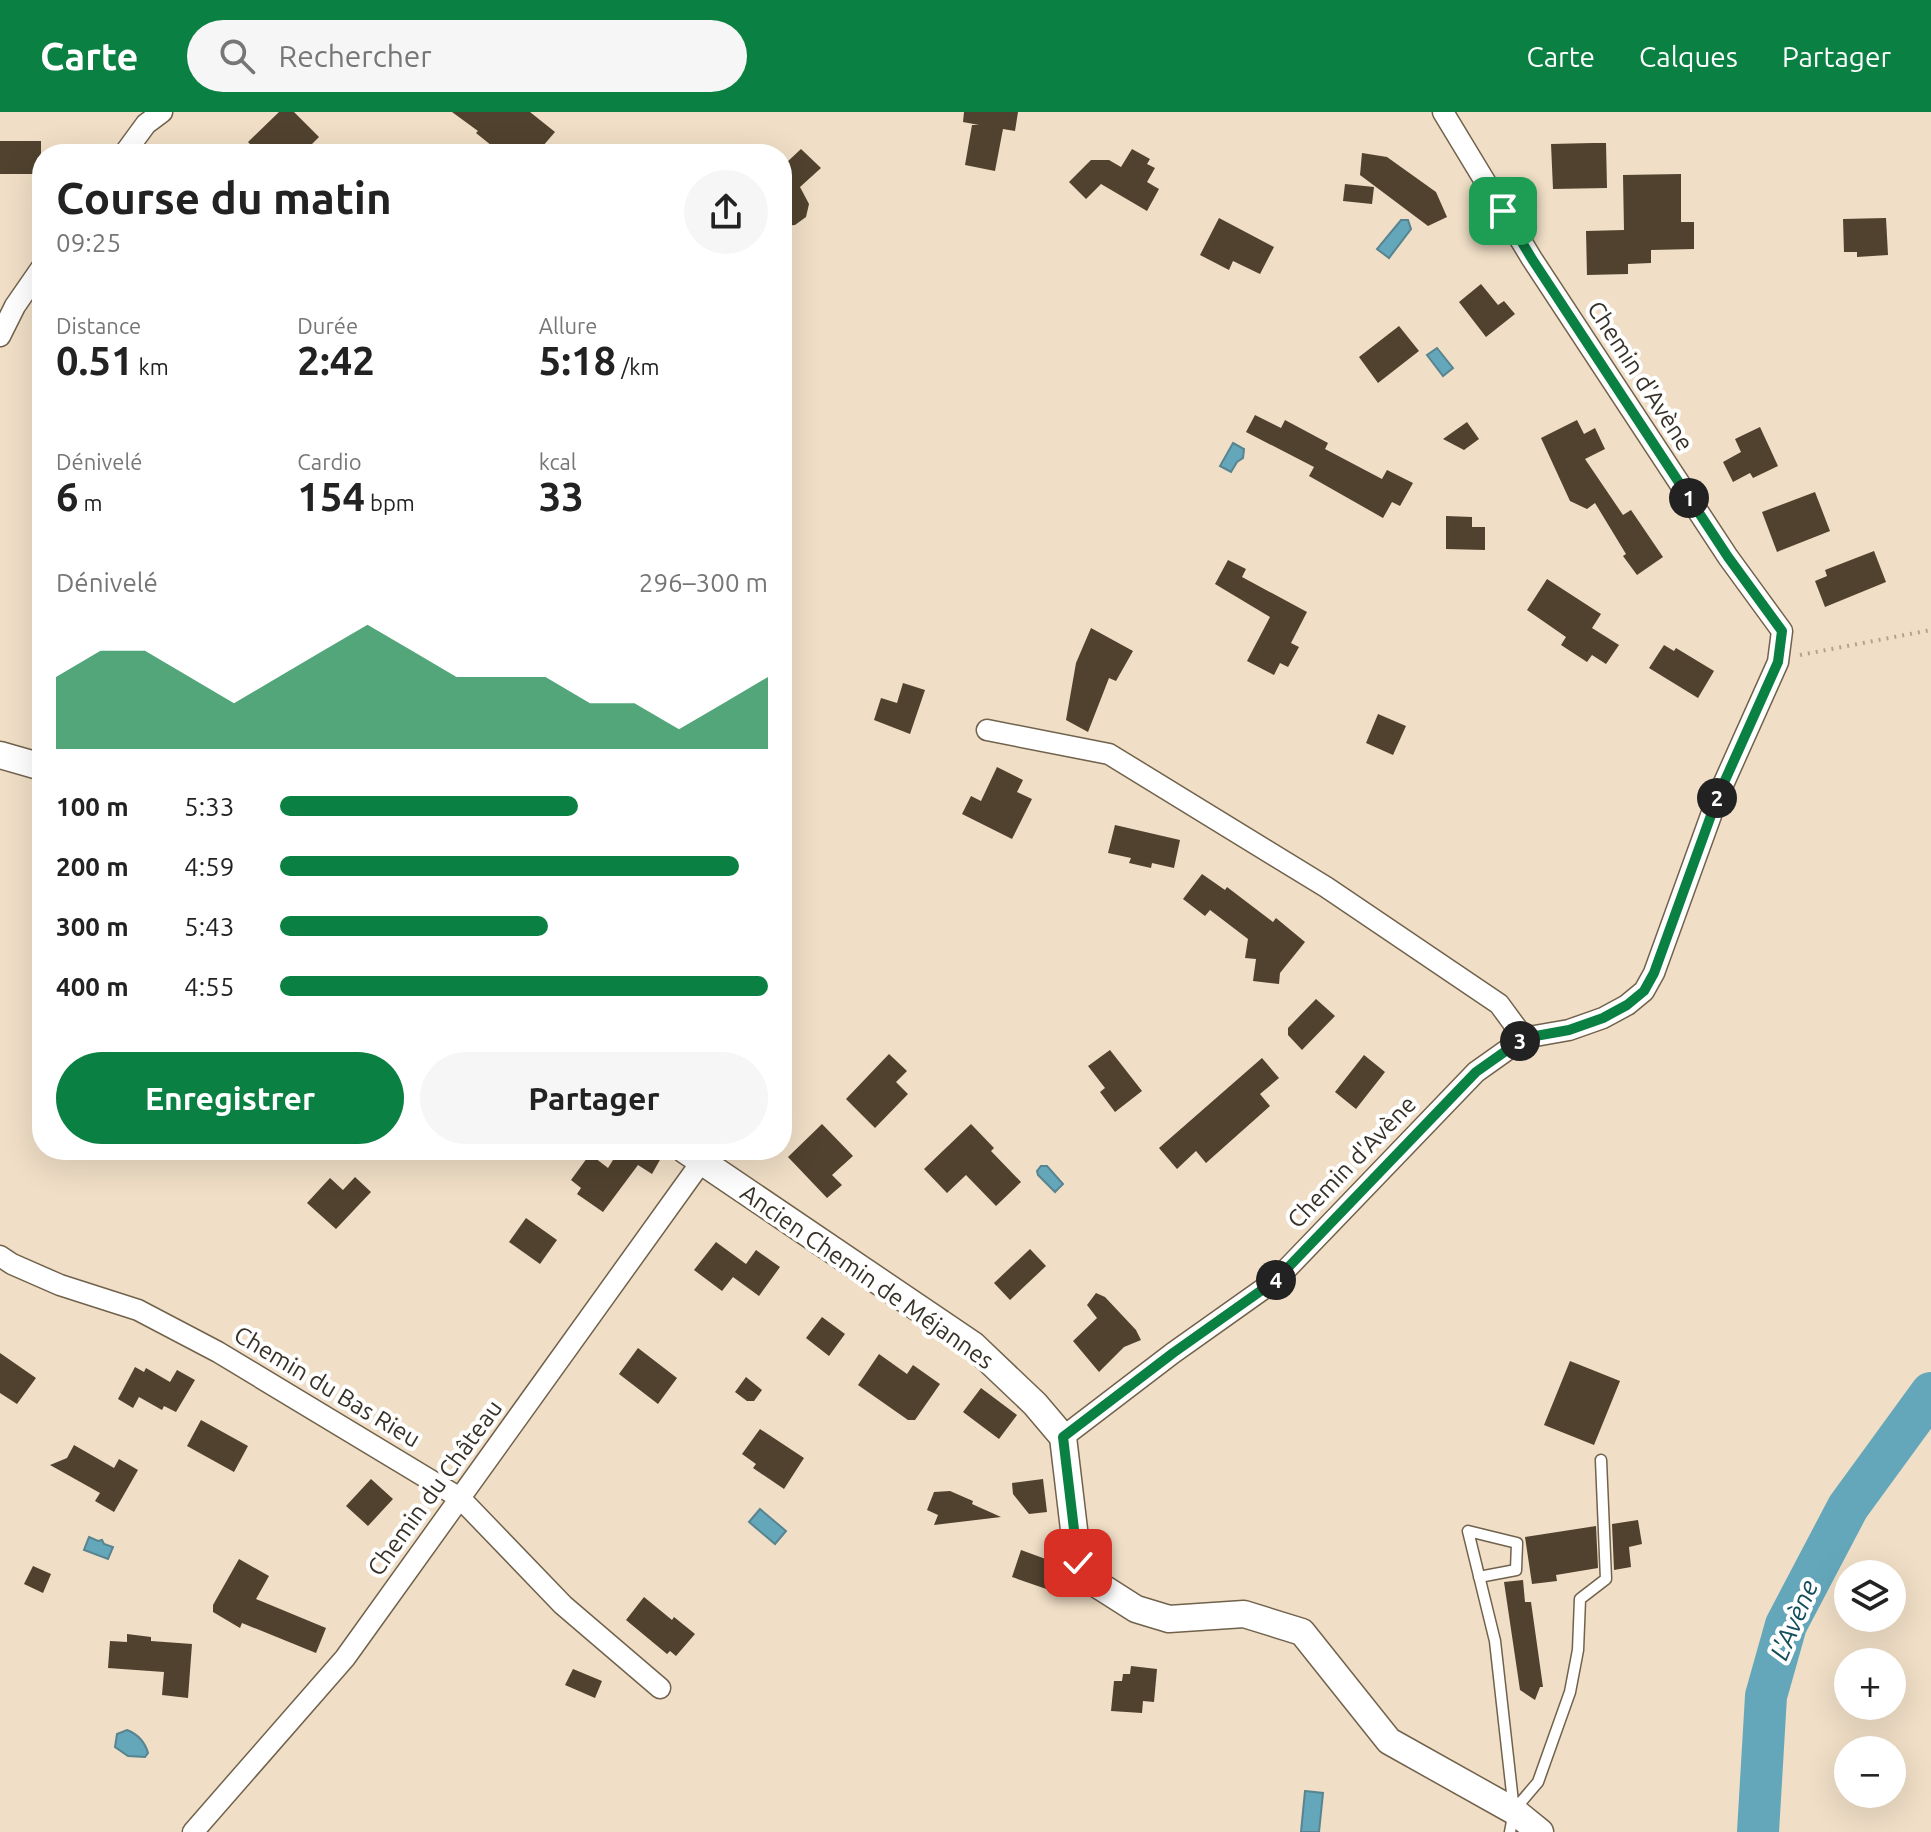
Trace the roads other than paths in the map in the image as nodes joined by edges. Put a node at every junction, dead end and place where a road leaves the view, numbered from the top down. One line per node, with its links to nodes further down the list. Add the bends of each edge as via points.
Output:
1 (162, 112): 3 (street)
2 (1443, 112): 9 (street, Chemin d'Avène, via 1540,272 1782,631 1778,662 1718,796 1644,991 1603,1018)
3 (131, 144)
4 (32, 281): 5 (street)
5 (0, 336)
6 (987, 730): 9 (street, via 1109,754 1326,887 1499,1004)
7 (0, 755): 8 (street)
8 (32, 764)
9 (1524, 1038): 13 (street, Chemin d'Avène, via 1476,1072 1276,1280)
10 (690, 1160): 15 (street, Chemin du Château)
11 (700, 1160): 13 (street, Ancien Chemin de Méjannes, via 973,1345)
12 (0, 1256): 15 (street, Chemin du Bas Rieu, via 60,1285 152,1317)
13 (1063, 1437): 18 (street, via 1078,1563 1092,1581 1136,1609 1169,1619 1244,1614 1302,1632 1389,1741)
14 (1601, 1460): 18 (lane, via 1606,1579 1580,1599 1570,1692 1538,1782)
15 (460, 1498): 17 (street, Chemin du Bas Rieu, via 563,1605); 19 (street, Chemin du Château, via 345,1658)
16 (1479, 1577): 16 (lane, via 1516,1570 1517,1543 1468,1531); 18 (lane, via 1495,1641)
17 (660, 1688)
18 (1512, 1822): 20 (street)
19 (193, 1832)
20 (1540, 1832)

